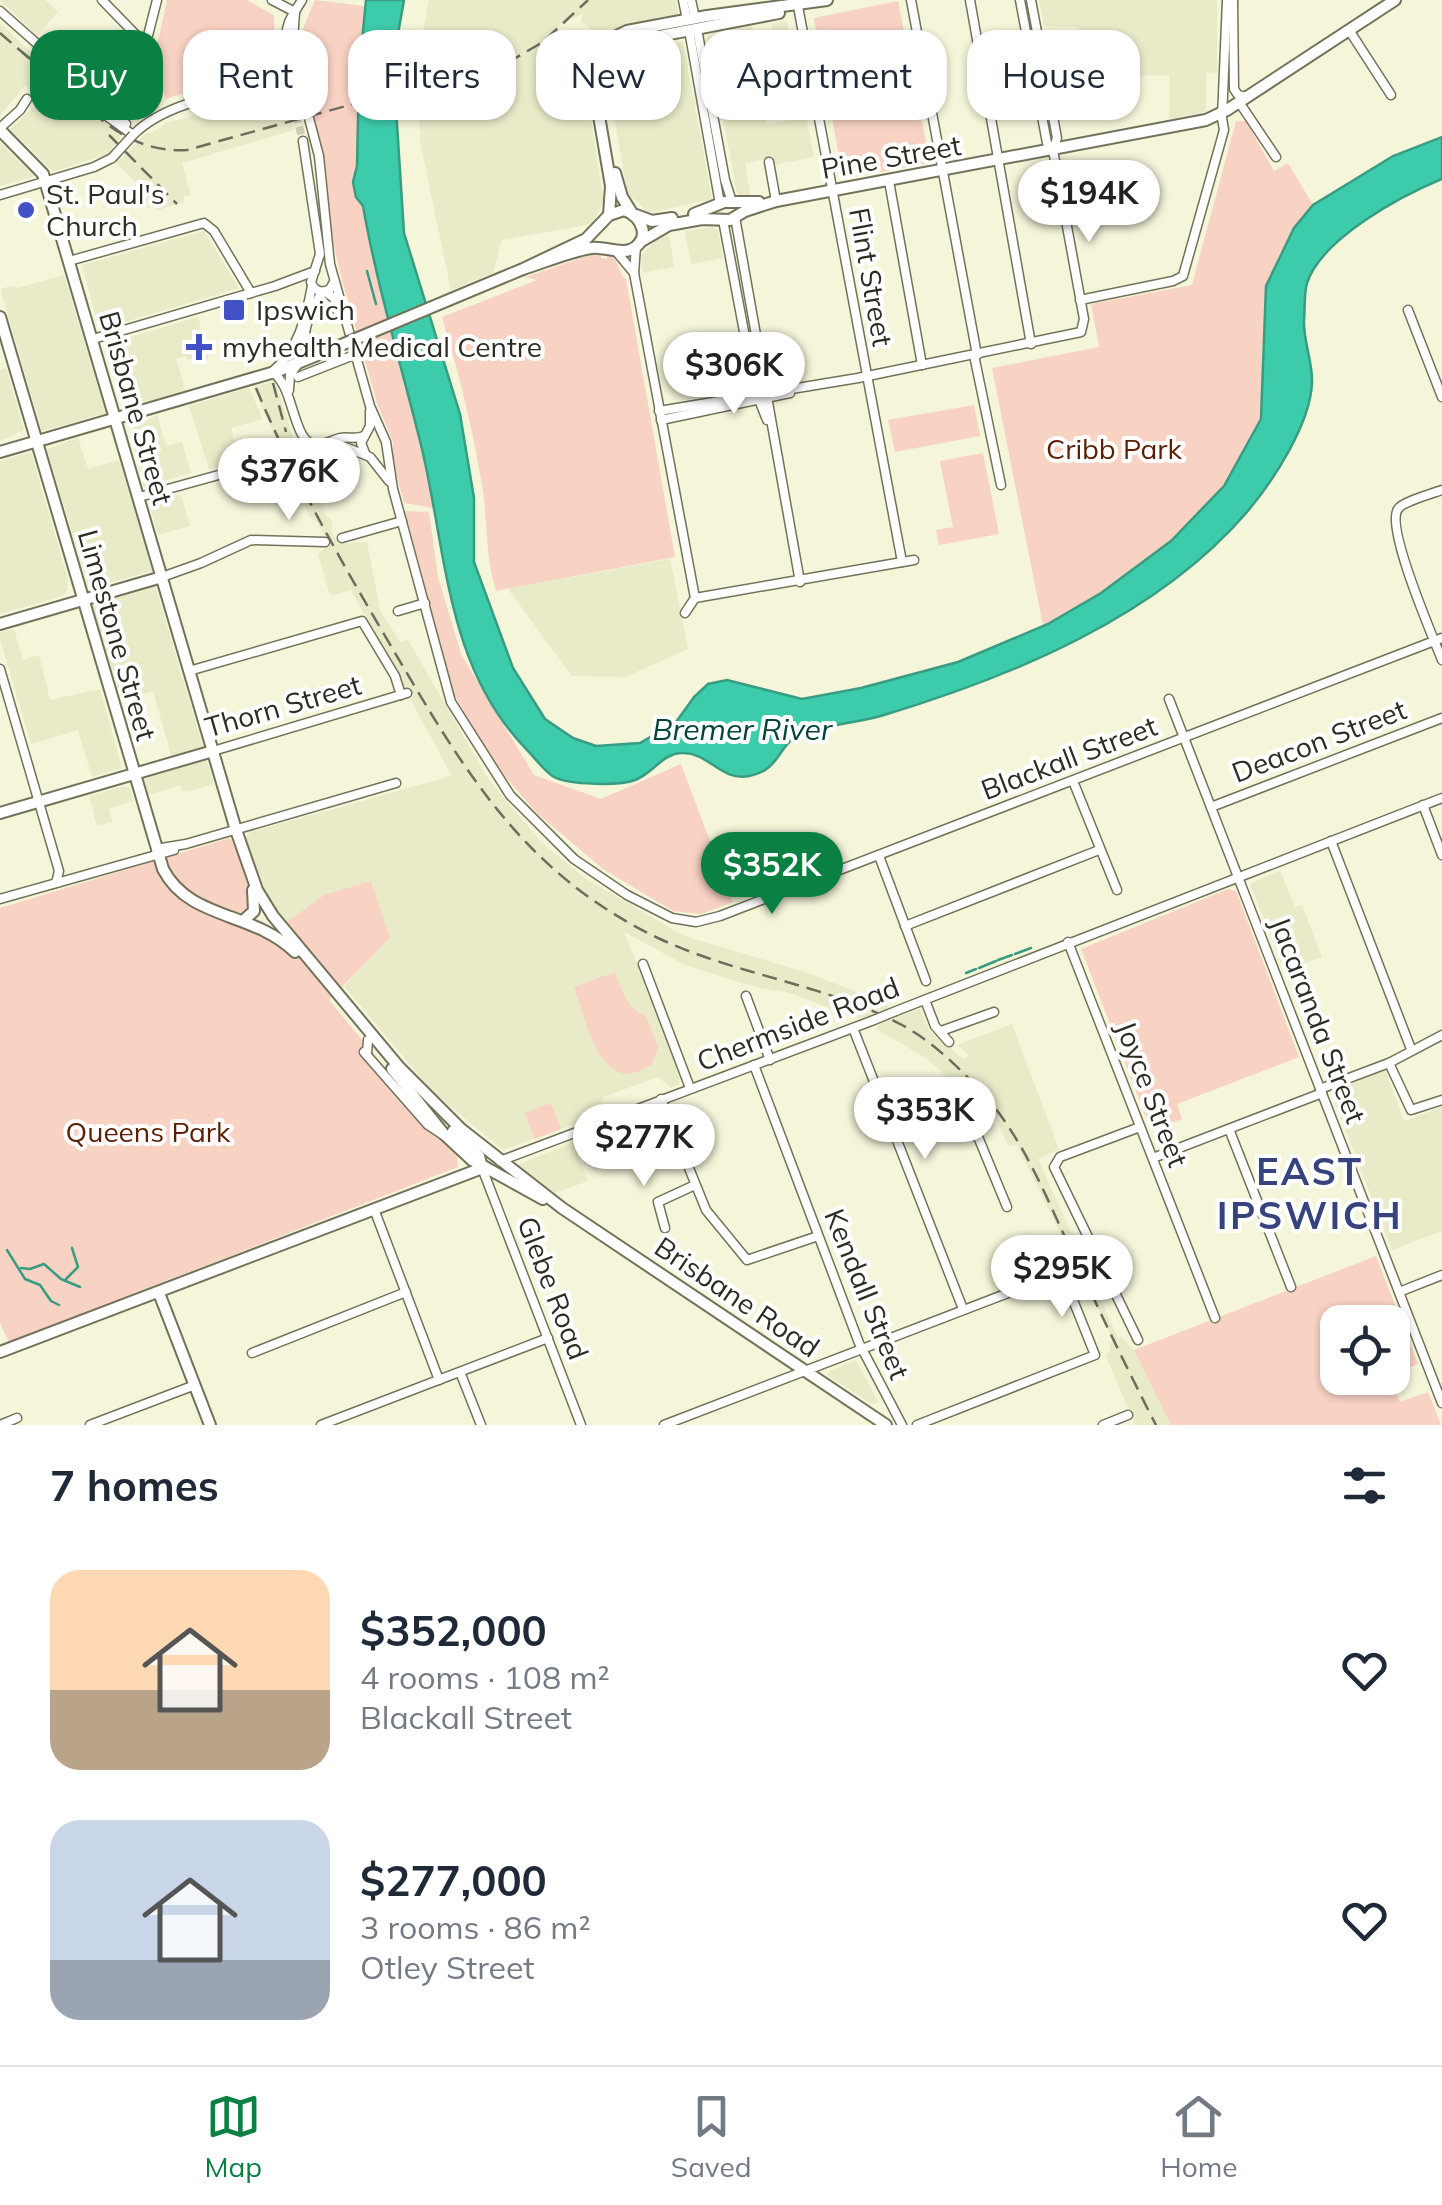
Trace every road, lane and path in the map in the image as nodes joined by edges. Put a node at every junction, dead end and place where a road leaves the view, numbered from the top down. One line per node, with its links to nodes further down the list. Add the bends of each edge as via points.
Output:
1 (102, 0): 18 (street)
2 (157, 0): 19 (street)
3 (272, 0): 16 (street)
4 (302, 0): 16 (street)
5 (683, 0): 17 (street)
6 (692, 0): 17 (street)
7 (827, 0): 14 (main road)
8 (911, 0): 49 (street)
9 (970, 0): 47 (street)
10 (1020, 0): 22 (street)
11 (1031, 0): 23 (street)
12 (1230, 0): 26 (street); 27 (street)
13 (1395, 0): 24 (main road, Pine Street)
14 (798, 3): 17 (main road, via 783,12); 52 (street, Flint Street)
15 (0, 12): 25 (street)
16 (295, 12): 20 (street)
17 (692, 24): 21 (main road); 55 (street)
18 (132, 30)
19 (150, 30)
20 (293, 30)
21 (640, 30)
22 (1026, 30)
23 (1036, 30)
24 (1350, 30): 28 (street); 29 (main road, Pine Street)
25 (30, 40)
26 (1224, 42): 27 (street); 31 (street)
27 (1235, 43): 29 (street, via 1234,89)
28 (1391, 95)
29 (1244, 99): 31 (main road, Pine Street); 46 (street)
30 (26, 100): 40 (street)
31 (1222, 113): 45 (main road, Pine Street); 70 (street, via 1224,130 1182,277)
32 (114, 120): 42 (street)
33 (119, 120): 42 (street)
34 (151, 120): 42 (street)
35 (307, 120): 65 (street, via 319,156)
36 (599, 120): 57 (main road, via 611,186)
37 (605, 120): 56 (main road, via 617,181)
38 (1043, 120): 43 (street)
39 (1053, 120): 41 (street)
40 (0, 129): 51 (main road, Brisbane Street)
41 (1056, 132): 43 (street); 45 (street)
42 (133, 133): 51 (street, bridge, via 98,166)
43 (1045, 133): 45 (street)
44 (302, 141): 63 (street, via 320,250)
45 (1053, 150): 47 (main road, Pine Street); 70 (street)
46 (1276, 157)
47 (1000, 160): 49 (main road, Pine Street); 75 (street)
48 (769, 162): 54 (street)
49 (943, 171): 50 (main road, Pine Street); 78 (street)
50 (889, 180): 52 (main road, Pine Street); 80 (street)
51 (45, 182): 53 (street); 61 (main road, Brisbane Street)
52 (832, 191): 54 (main road, Pine Street); 82 (street, Flint Street)
53 (0, 195)
54 (776, 202): 55 (main road, Pine Street); 58 (main road, Pine Street)
55 (726, 203): 56 (main road, Pine Street, via 661,221); 58 (main road)
56 (634, 213): 57 (main road, via 620,210); 59 (main road, via 643,228)
57 (606, 219): 60 (main road, via 604,238); 62 (main road, via 583,241)
58 (729, 219): 59 (main road, Pine Street, via 673,224); 86 (street)
59 (638, 244): 60 (main road); 64 (street)
60 (613, 250): 62 (main road, via 589,249); 64 (street)
61 (69, 261): 68 (street, via 208,224); 74 (main road, Brisbane Street)
62 (522, 269): 76 (main road, bridge)
63 (315, 271): 65 (street, via 324,268); 66 (street); 67 (street)
64 (634, 273): 89 (street)
65 (333, 276): 69 (street); 73 (street)
66 (291, 279): 67 (street); 68 (street)
67 (311, 284): 69 (street); 81 (street, via 296,343)
68 (251, 292): 74 (street)
69 (324, 292): 73 (street, via 335,300); 76 (street, via 313,305 304,341 306,350)
70 (1080, 300): 75 (street, via 1082,331)
71 (1408, 310): 84 (street)
72 (0, 317): 93 (main road, Limestone Street)
73 (348, 334): 77 (street)
74 (93, 339): 90 (main road, Brisbane Street)
75 (1031, 344): 78 (street)
76 (322, 353): 79 (main road)
77 (354, 355): 83 (street); 88 (street)
78 (976, 355): 80 (street); 99 (street)
79 (298, 364): 81 (main road); 85 (street)
80 (922, 365): 82 (street)
81 (271, 373): 85 (street); 90 (main road)
82 (867, 376): 86 (street); 107 (street, Flint Street)
83 (298, 377)
84 (1439, 381): 87 (street)
85 (288, 395): 94 (street, via 305,440)
86 (762, 397): 89 (street); 109 (street)
87 (1442, 397)
88 (370, 406): 91 (street); 92 (street)
89 (660, 416): 110 (street)
90 (116, 418): 93 (main road); 102 (main road, Brisbane Street)
91 (365, 435): 92 (street); 94 (street); 97 (street, via 361,447)
92 (382, 435): 95 (street)
93 (36, 442): 96 (main road); 111 (main road, Limestone Street)
94 (332, 442): 97 (street)
95 (385, 449): 97 (street); 100 (street)
96 (0, 452)
97 (367, 455): 100 (street)
98 (280, 458): 102 (street)
99 (1000, 486)
100 (393, 489): 103 (street)
101 (1442, 490): 116 (street, via 1397,509 1400,548)
102 (139, 497): 108 (main road, Brisbane Street)
103 (402, 521): 104 (street); 112 (street)
104 (342, 538)
105 (324, 542): 108 (street, via 251,540)
106 (914, 560): 107 (street)
107 (902, 562): 109 (street)
108 (162, 577): 111 (main road); 119 (main road, Brisbane Street)
109 (800, 582): 110 (street)
110 (695, 598): 114 (street)
111 (83, 600): 115 (main road); 124 (main road, Limestone Street)
112 (426, 603): 113 (street); 137 (street, Blackall Street, via 451,702 490,768 531,820 596,875 651,908 677,920 711,920)
113 (398, 611)
114 (685, 613)
115 (0, 624)
116 (1438, 639): 117 (street); 122 (street, Blackall Street)
117 (1442, 660)
118 (0, 669): 128 (street)
119 (190, 671): 123 (main road, Brisbane Street); 123 (street, Thorn Street, via 362,622 404,694)
120 (1170, 699): 122 (street, Jacaranda Street)
121 (1442, 718): 130 (street, Deacon Street)
122 (1184, 738): 125 (street, Blackall Street); 130 (street, Jacaranda Street)
123 (212, 750): 124 (main road, Thorn Street); 132 (main road, Brisbane Street)
124 (134, 774): 128 (main road, Thorn Street); 135 (main road, Limestone Street)
125 (1073, 781): 134 (street); 137 (street, Blackall Street)
126 (396, 783): 132 (street)
127 (1442, 798): 129 (street, Chermside Road)
128 (39, 802): 131 (main road, Thorn Street); 140 (street, via 60,872)
129 (1423, 806): 133 (street, Chermside Road); 136 (street)
130 (1212, 807): 139 (street, Jacaranda Street)
131 (0, 813)
132 (236, 830): 135 (street); 138 (main road, Brisbane Street)
133 (1331, 841): 139 (street, Chermside Road); 156 (street)
134 (1099, 850): 141 (street); 144 (street)
135 (157, 852): 140 (street); 143 (main road, Limestone Street, via 184,896)
136 (1442, 855)
137 (878, 856): 144 (street)
138 (247, 865): 143 (main road, via 255,904); 164 (main road, via 272,916)
139 (1238, 876): 145 (street, Chermside Road); 161 (street, Jacaranda Street)
140 (56, 884): 142 (street)
141 (1117, 890)
142 (0, 899)
143 (244, 920): 155 (main road, Limestone Street, via 294,952)
144 (905, 926): 147 (street)
145 (1068, 942): 149 (street, Chermside Road); 166 (street, Joyce Street)
146 (643, 964): 160 (street)
147 (926, 982)
148 (746, 996): 157 (street)
149 (924, 1000): 151 (street, Chermside Road, bridge); 152 (street)
150 (994, 1012): 152 (street)
151 (853, 1028): 157 (street, Chermside Road); 165 (street)
152 (941, 1032): 154 (street)
153 (1442, 1035): 156 (street)
154 (949, 1042)
155 (366, 1049): 168 (main road, Limestone Street); 168 (street, via 428,1126)
156 (1411, 1049): 158 (street)
157 (770, 1060): 159 (street, Chermside Road)
158 (1389, 1063): 161 (street); 163 (street, via 1410,1110)
159 (754, 1066): 160 (street, Chermside Road); 181 (street, Kendall Street)
160 (690, 1088): 162 (street, Chermside Road)
161 (1321, 1090): 167 (street); 186 (street, Jacaranda Street)
162 (662, 1099): 171 (street, Chermside Road); 175 (street)
163 (1442, 1100)
164 (439, 1108): 171 (main road, Brisbane Road); 172 (main road, Brisbane Road)
165 (891, 1126): 177 (street, via 964,1103); 187 (street)
166 (1140, 1127): 170 (street, Joyce Street); 190 (street, via 1060,1157 1054,1169)
167 (1229, 1128): 170 (street); 183 (street)
168 (449, 1139): 169 (main road, Limestone Street)
169 (462, 1151): 172 (main road, Limestone Street); 173 (main road, via 466,1165)
170 (1153, 1158): 188 (street, Joyce Street)
171 (500, 1161): 172 (main road, Chermside Road); 178 (main road, Brisbane Road)
172 (482, 1168): 173 (main road, Chermside Road); 174 (main road, Brisbane Road); 176 (street, Glebe Road)
173 (460, 1176): 179 (main road, Chermside Road)
174 (507, 1180): 176 (street); 178 (main road, Brisbane Road)
175 (696, 1185): 180 (street, via 658,1202); 181 (street, via 711,1219 748,1261)
176 (492, 1194): 189 (street, Glebe Road)
177 (1007, 1207)
178 (562, 1208): 196 (main road, Brisbane Road)
179 (374, 1209): 184 (main road, Chermside Road); 185 (street)
180 (664, 1228)
181 (818, 1236): 191 (street, Kendall Street)
182 (1442, 1275): 186 (street)
183 (1291, 1288)
184 (159, 1292): 193 (main road, Chermside Road); 199 (main road)
185 (406, 1292): 192 (street); 198 (street)
186 (1399, 1292): 195 (street, Jacaranda Street)
187 (963, 1310): 191 (street); 212 (street, via 1061,1274 1096,1356)
188 (1215, 1318)
189 (548, 1338): 197 (street); 208 (street, Glebe Road)
190 (1138, 1340)
191 (861, 1349): 196 (street); 211 (street, Kendall Street)
192 (252, 1352)
193 (3, 1353)
194 (1442, 1363): 195 (street)
195 (1429, 1368): 200 (street, Jacaranda Street)
196 (806, 1370): 209 (street); 210 (main road, Brisbane Road)
197 (460, 1372): 198 (street); 207 (street)
198 (439, 1380): 206 (street)
199 (195, 1385): 204 (street); 205 (main road)
200 (1442, 1403)
201 (1128, 1415): 213 (street)
202 (17, 1418): 203 (street)
203 (0, 1425)
204 (90, 1425)
205 (210, 1425)
206 (321, 1425)
207 (481, 1425)
208 (581, 1425)
209 (664, 1425)
210 (886, 1425)
211 (902, 1425)
212 (917, 1425)
213 (1103, 1425)

